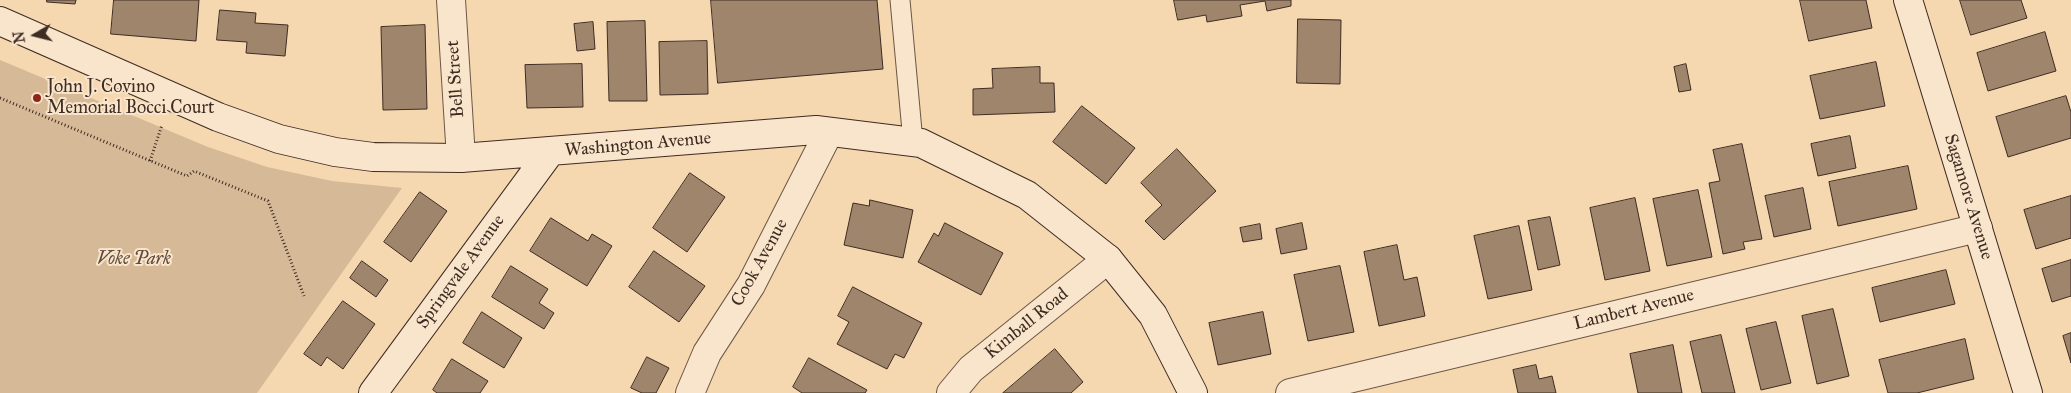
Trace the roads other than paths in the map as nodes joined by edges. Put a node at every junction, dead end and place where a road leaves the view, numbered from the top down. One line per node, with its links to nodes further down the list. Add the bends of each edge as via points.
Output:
1 (451, 0): 8 (street, Bell Street)
2 (900, 0): 6 (lane)
3 (1908, 0): 9 (street, Sagamore Avenue)
4 (0, 21): 8 (street, Washington Avenue, via 218,117 279,139 373,157)
5 (829, 132): 6 (street, Washington Avenue); 7 (street, Washington Avenue, via 816,130); 12 (street, Cook Avenue, via 751,285 707,353)
6 (913, 142): 10 (street, Washington Avenue, via 1027,195)
7 (550, 152): 8 (street, Washington Avenue); 11 (street, Springvale Avenue)
8 (462, 158)
9 (1978, 228): 15 (street, Lambert Avenue); 16 (street, Sagamore Avenue)
10 (1108, 259): 13 (street, Kimball Road, via 971,369); 14 (street, Washington Avenue, via 1153,315)
11 (373, 393)
12 (690, 393)
13 (951, 393)
14 (1193, 393)
15 (1290, 393)
16 (2028, 393)

